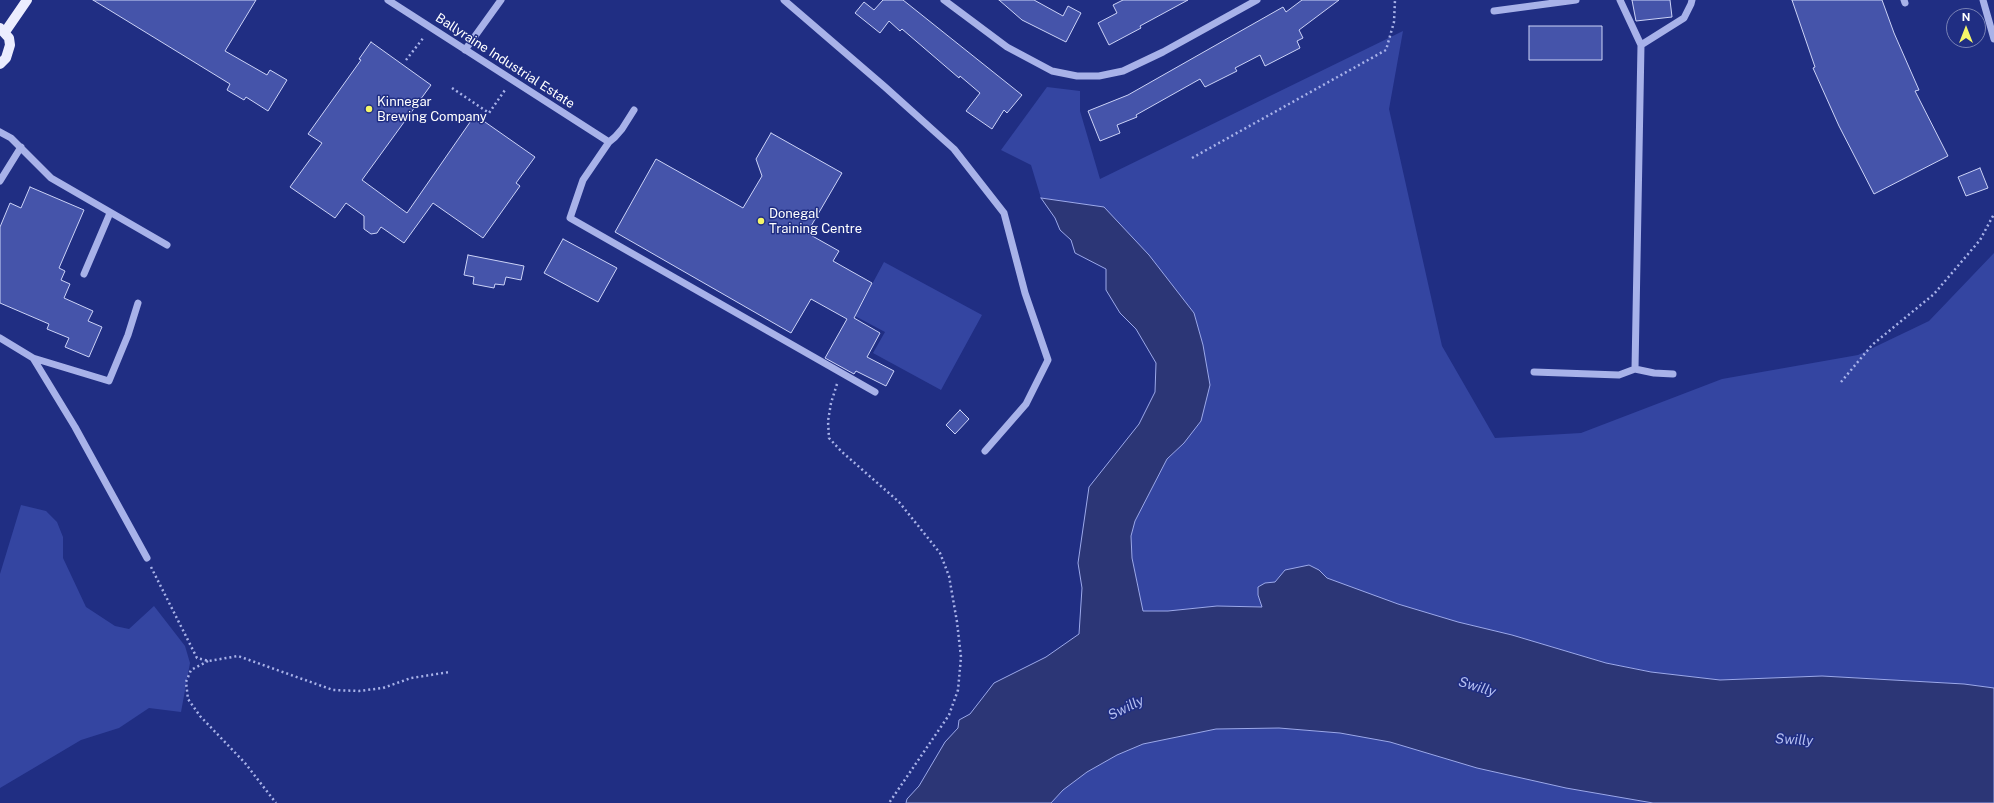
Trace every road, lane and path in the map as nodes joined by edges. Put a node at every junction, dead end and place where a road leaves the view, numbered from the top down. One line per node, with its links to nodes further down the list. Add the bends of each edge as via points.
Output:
1 (27, 0): 13 (main road)
2 (388, 0): 17 (street, Ballyraine Industrial Estate)
3 (501, 0): 17 (street)
4 (784, 0): 41 (street, via 954,149 1004,213 1025,293 1048,360 1026,404)
5 (944, 0): 6 (street, via 1007,46 1052,71 1077,76 1099,76 1123,71)
6 (1257, 0)
7 (1395, 0): 26 (path, via 1394,22 1386,50)
8 (1576, 0): 12 (street)
9 (1620, 0): 16 (street)
10 (1692, 0): 16 (street, via 1684,18)
11 (1983, 0): 15 (street)
12 (1494, 11)
13 (3, 30): 19 (main road, via 9,38 9,52)
14 (425, 36): 18 (path)
15 (1994, 39)
16 (1641, 45): 35 (street)
17 (465, 50): 24 (street, Ballyraine Industrial Estate)
18 (406, 60)
19 (0, 64)
20 (452, 88): 21 (path, via 490,113)
21 (506, 88)
22 (634, 110): 24 (street, via 622,129)
23 (0, 132): 25 (street)
24 (609, 142): 36 (street, via 583,180 570,218)
25 (20, 147): 27 (street); 28 (street, via 51,178)
26 (1192, 158)
27 (0, 181)
28 (110, 213): 30 (street); 31 (street)
29 (1994, 214): 39 (path, via 1980,240 1934,294 1872,345)
30 (167, 245)
31 (84, 274)
32 (138, 303): 34 (street, via 109,381)
33 (0, 338): 34 (street)
34 (33, 358): 42 (street, via 75,427)
35 (1635, 369): 37 (street, via 1619,375); 38 (street)
36 (840, 372): 40 (street); 46 (path, via 828,422 830,438 898,502 940,553 949,576 961,657 958,690 949,715)
37 (1534, 372)
38 (1673, 374)
39 (1841, 382)
40 (875, 392)
41 (985, 451)
42 (147, 558): 43 (path, via 197,658)
43 (209, 661): 44 (path, via 238,656 333,690 359,691 383,688 411,678); 45 (path, via 191,670 186,682 188,699 200,716 245,763)
44 (450, 672)
45 (276, 803)
46 (889, 803)

